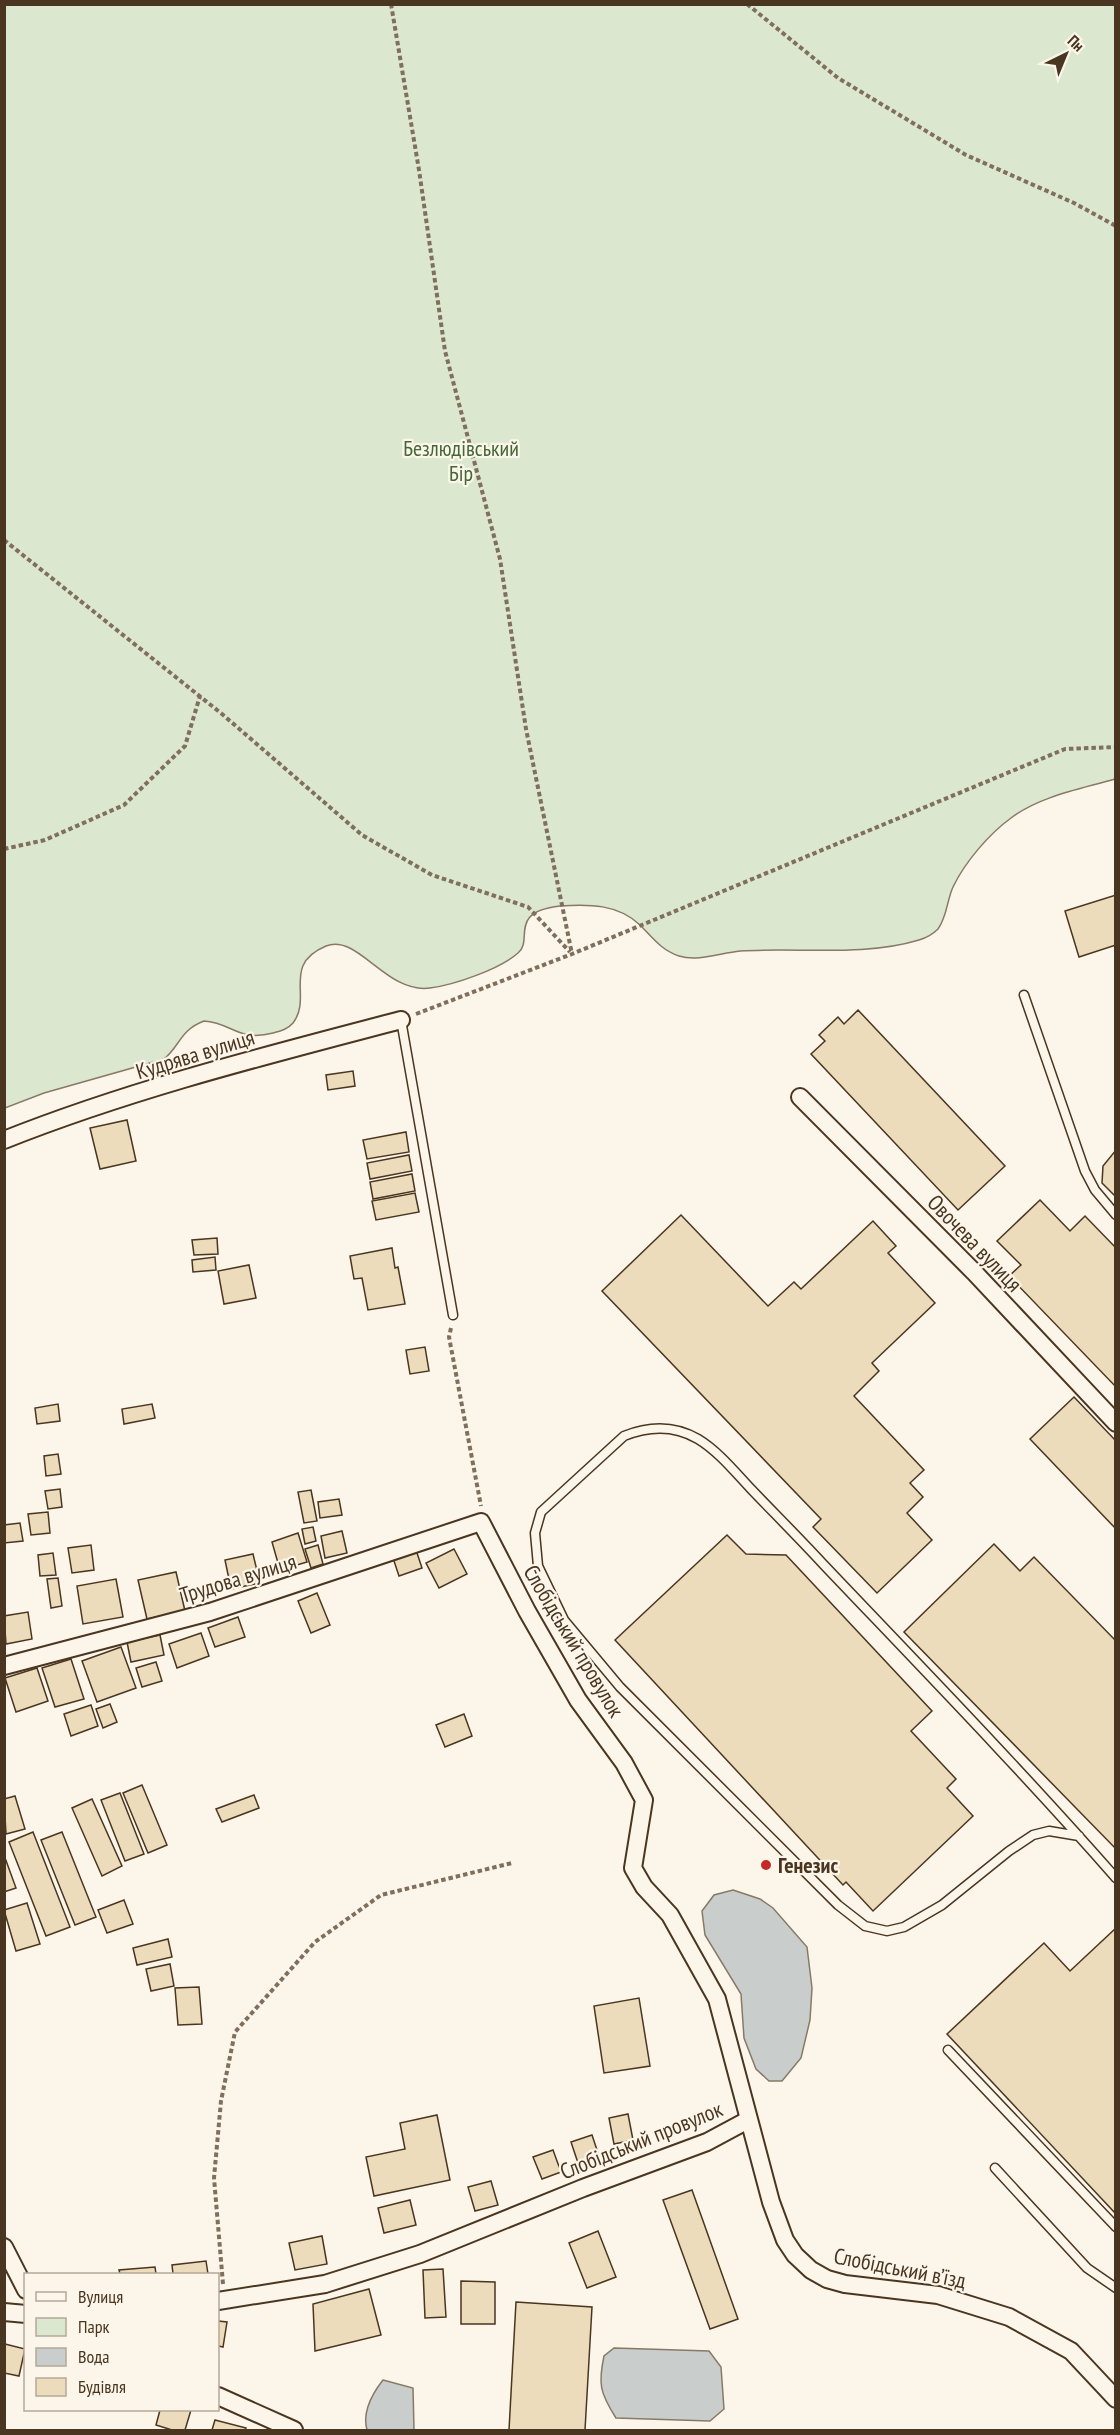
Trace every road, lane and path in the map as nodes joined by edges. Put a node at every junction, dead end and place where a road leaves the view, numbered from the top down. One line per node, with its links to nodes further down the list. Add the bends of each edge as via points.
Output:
1 (391, 4): 8 (path, via 445,351 500,559 526,729)
2 (747, 4): 3 (path, via 838,78 956,149)
3 (1116, 226)
4 (4, 540): 5 (path)
5 (200, 696): 7 (path, via 185,746 124,805 45,840); 8 (path, via 363,835 432,875 528,907)
6 (1116, 747): 8 (path, via 1065,748)
7 (4, 849)
8 (572, 954): 10 (path)
9 (1024, 995): 13 (lane, via 1085,1171)
10 (401, 1020): 12 (street, Кудрява вулиця, via 273,1053 56,1120); 14 (lane)
11 (800, 1097): 15 (street, Овочева вулиця, via 974,1272)
12 (4, 1140)
13 (1116, 1215)
14 (453, 1315): 16 (path, via 449,1337 481,1500)
15 (1116, 1423)
16 (481, 1522): 17 (street, Трудова вулиця, via 210,1612); 22 (street, Слобідський провулок, via 578,1700 624,1763 644,1800 633,1868 644,1887 670,1915 717,1999)
17 (4, 1666)
18 (1079, 1836): 18 (lane, via 1049,1831 1033,1835 942,1905 904,1927 887,1931 865,1926 838,1905 728,1798 620,1687 564,1620 538,1566 535,1533 541,1512 624,1436 639,1430 671,1428 700,1440 738,1475); 20 (lane)
19 (512, 1863): 28 (path, via 381,1895 315,1942 235,2032 221,2101 214,2178)
20 (1116, 1878)
21 (948, 2050): 24 (lane)
22 (748, 2120): 28 (street, Слобідський провулок, via 707,2142 420,2254 326,2284); 32 (street, Слобідський в’їзд, via 785,2240 811,2270 845,2284 938,2295 1009,2317 1071,2351)
23 (995, 2168): 27 (lane, via 1087,2268)
24 (1116, 2227)
25 (4, 2247): 26 (street)
26 (24, 2286)
27 (1116, 2288)
28 (221, 2301)
29 (4, 2312): 30 (street)
30 (24, 2314)
31 (219, 2396): 33 (street)
32 (1116, 2399)
33 (294, 2430)

